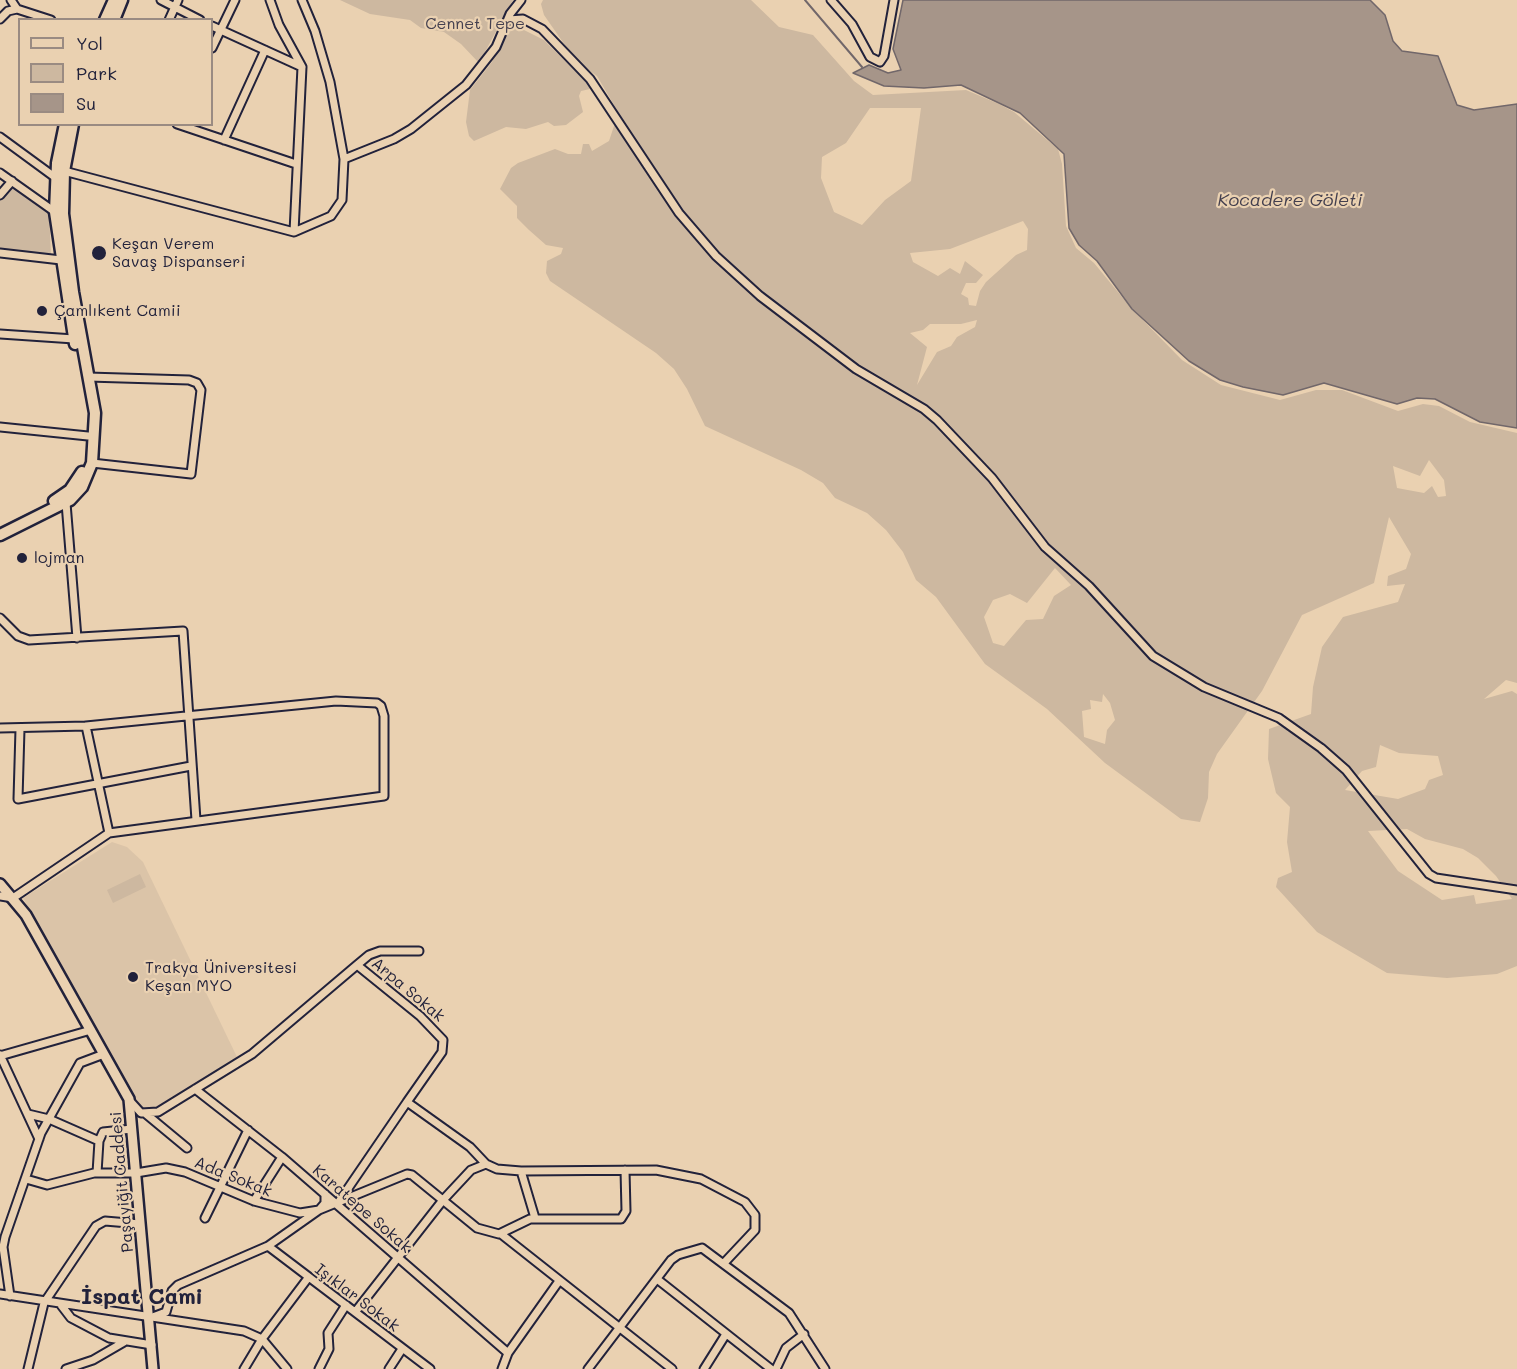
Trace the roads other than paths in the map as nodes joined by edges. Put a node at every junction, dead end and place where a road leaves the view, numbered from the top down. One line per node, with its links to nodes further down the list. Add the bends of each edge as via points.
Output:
1 (11, 0): 12 (street)
2 (114, 0): 15 (main road)
3 (122, 0): 16 (main road)
4 (160, 0): 11 (street)
5 (235, 0): 21 (street)
6 (270, 0): 24 (street)
7 (302, 0): 30 (street, via 330,82)
8 (521, 0): 19 (street)
9 (831, 0): 10 (street, via 852,24 870,57 880,62)
10 (894, 0)
11 (176, 3): 17 (street); 18 (street)
12 (17, 9): 13 (street); 14 (street)
13 (2, 16)
14 (45, 18)
15 (106, 18)
16 (115, 18)
17 (170, 18)
18 (197, 18)
19 (508, 20): 30 (street, via 485,63 439,108 394,139); 60 (street, via 523,19 542,28 590,79 673,205 716,256 760,296 856,369 937,420 992,478 1045,548 1089,586 1153,656 1204,687 1279,718 1321,748 1353,779 1429,874)
20 (213, 26): 21 (street)
21 (220, 30): 22 (street); 23 (street)
22 (213, 46)
23 (266, 50): 24 (street); 29 (street)
24 (302, 67): 31 (street)
25 (65, 126): 33 (main road)
26 (72, 126): 33 (main road)
27 (181, 126): 29 (street)
28 (0, 137): 33 (street)
29 (224, 140): 31 (street)
30 (344, 159): 37 (street, via 340,207 330,216)
31 (297, 164): 37 (street)
32 (0, 173): 34 (street)
33 (60, 174): 36 (main road); 37 (street); 42 (main road)
34 (12, 181): 35 (street); 36 (street)
35 (0, 195)
36 (56, 212): 39 (main road)
37 (294, 232)
38 (0, 253): 39 (street)
39 (61, 260): 41 (main road)
40 (0, 333): 41 (street)
41 (74, 339): 44 (main road, via 88,411)
42 (88, 377): 45 (main road, via 95,413); 45 (street, via 189,380 201,390 191,474)
43 (0, 427): 44 (street)
44 (88, 435): 47 (main road, via 82,471 70,490)
45 (92, 463): 46 (main road, via 82,487)
46 (66, 503): 48 (main road); 50 (street)
47 (0, 528)
48 (0, 535)
49 (0, 618): 50 (street, via 23,639)
50 (77, 638): 51 (street, via 183,631)
51 (189, 716): 52 (street); 55 (street); 57 (street, via 345,700 377,703 384,710 384,796)
52 (86, 726): 54 (street); 56 (street)
53 (0, 728): 54 (street)
54 (20, 729): 56 (street, via 18,799)
55 (191, 766): 56 (street); 57 (street)
56 (96, 782): 58 (street)
57 (196, 820): 58 (street)
58 (109, 833): 62 (street)
59 (0, 884): 62 (main road, Paşayiğit Caddesi)
60 (1517, 890)
61 (0, 896): 62 (street)
62 (13, 898): 65 (main road, Paşayiğit Caddesi)
63 (419, 951): 64 (street, via 380,951)
64 (357, 965): 68 (street, Arpa Sokak, via 252,1053); 70 (street, Arpa Sokak, via 425,1020 444,1042 442,1052)
65 (91, 1030): 66 (main road, Paşayiğit Caddesi); 67 (street)
66 (104, 1054): 69 (main road, Paşayiğit Caddesi); 73 (street, via 80,1063)
67 (0, 1056): 71 (street)
68 (195, 1089): 72 (street, Arpa Sokak, via 158,1112); 75 (street, Karatepe Sokak)
69 (129, 1099): 72 (street); 74 (main road, Paşayiğit Caddesi)
70 (407, 1102): 80 (street, via 470,1147); 90 (street)
71 (28, 1114): 73 (street); 76 (street)
72 (144, 1114): 74 (street, Arpa Sokak, via 134,1113); 78 (street)
73 (49, 1119): 76 (street); 77 (street)
74 (132, 1125): 77 (street, via 103,1132); 84 (main road, Paşayiğit Caddesi)
75 (248, 1130): 79 (street, Karatepe Sokak); 86 (street)
76 (39, 1139): 85 (street)
77 (99, 1141): 83 (street)
78 (187, 1148)
79 (282, 1157): 87 (street, Karatepe Sokak); 89 (street)
80 (486, 1164): 82 (street); 88 (street, via 471,1170)
81 (625, 1170): 82 (street); 93 (street, via 626,1211 621,1219); 101 (street, via 686,1174 748,1204 755,1215 755,1228)
82 (521, 1171): 93 (street)
83 (97, 1173): 84 (street, Ada Sokak); 85 (street, Ada Sokak, via 53,1185)
84 (136, 1173): 86 (street, Ada Sokak, via 175,1169); 94 (main road, Paşayiğit Caddesi)
85 (26, 1179): 99 (street)
86 (219, 1188): 89 (street, Ada Sokak); 92 (street)
87 (325, 1194): 90 (street, Karatepe Sokak); 91 (street, via 325,1203)
88 (443, 1200): 90 (street, via 409,1174); 96 (street, via 477,1228); 100 (street)
89 (254, 1201): 91 (street, Ada Sokak, via 295,1213)
90 (337, 1205): 91 (street); 100 (street, Karatepe Sokak)
91 (319, 1210): 98 (street)
92 (205, 1218)
93 (535, 1218): 95 (street, via 521,1221)
94 (140, 1224): 107 (street, via 99,1223); 111 (main road, Paşayiğit Caddesi)
95 (509, 1231): 96 (street); 97 (street)
96 (501, 1234): 97 (street)
97 (512, 1243): 104 (street)
98 (268, 1246): 102 (street, Işıklar Sokak); 111 (street, via 178,1285 164,1314)
99 (2, 1247): 106 (street)
100 (397, 1257): 110 (street); 119 (street, Karatepe Sokak)
101 (724, 1263): 103 (street, via 700,1248 673,1258); 114 (street, via 785,1310)
102 (308, 1278): 109 (street, Işıklar Sokak); 115 (street)
103 (657, 1279): 112 (street); 113 (street)
104 (559, 1281): 112 (street); 119 (street)
105 (0, 1294): 106 (street)
106 (10, 1296): 107 (street)
107 (45, 1303): 108 (street); 121 (street)
108 (61, 1305): 111 (street); 116 (street, via 71,1318)
109 (346, 1305): 110 (street, Işıklar Sokak); 127 (street, via 328,1333 330,1347)
110 (356, 1311): 118 (street, Işıklar Sokak)
111 (150, 1318): 115 (street, via 244,1331); 117 (main road, Paşayiğit Caddesi)
112 (619, 1327): 131 (street); 132 (street)
113 (726, 1334): 133 (street); 134 (street)
114 (804, 1334): 135 (street, via 786,1348); 136 (street)
115 (262, 1339): 125 (street); 126 (street)
116 (124, 1342): 117 (street); 120 (street)
117 (152, 1345): 124 (main road, Paşayiğit Caddesi)
118 (402, 1349): 128 (street); 129 (street, Işıklar Sokak)
119 (508, 1353): 130 (street)
120 (93, 1360): 122 (street); 123 (street)
121 (28, 1369)
122 (66, 1369)
123 (95, 1369)
124 (153, 1369)
125 (244, 1369)
126 (287, 1369)
127 (319, 1369)
128 (389, 1369)
129 (430, 1369)
130 (502, 1369)
131 (588, 1369)
132 (672, 1369)
133 (704, 1369)
134 (771, 1369)
135 (776, 1369)
136 (825, 1369)

